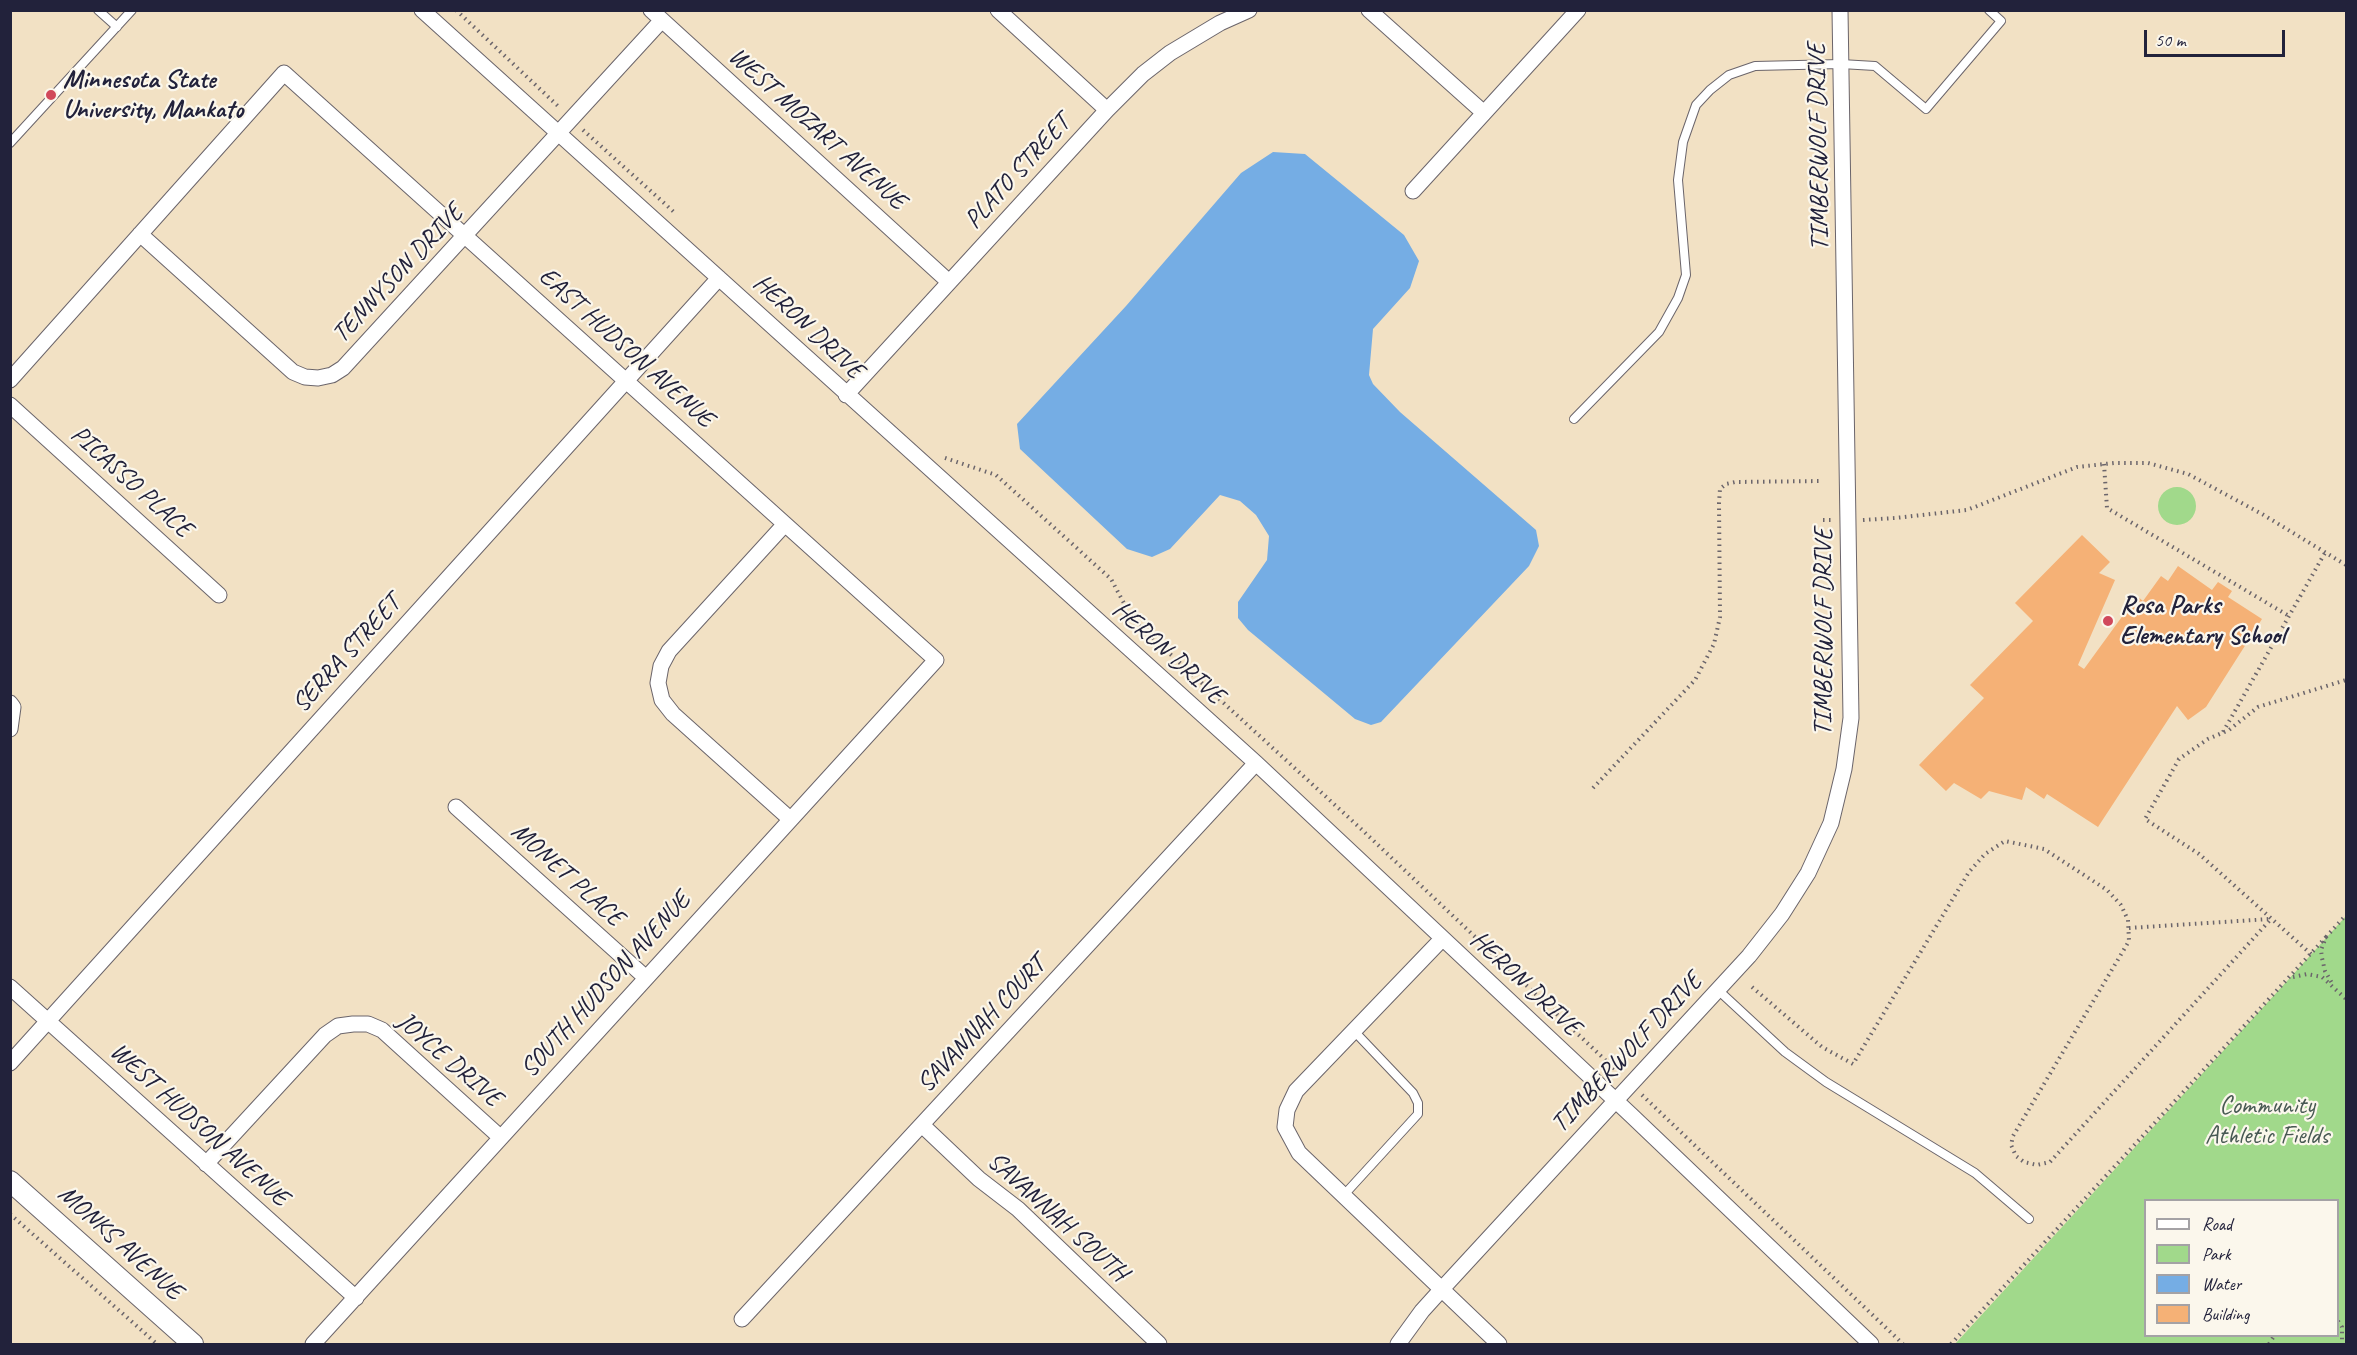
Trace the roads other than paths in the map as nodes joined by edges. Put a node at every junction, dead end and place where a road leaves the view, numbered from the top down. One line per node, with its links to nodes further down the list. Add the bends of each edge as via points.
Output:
1 (98, 10): 11 (lane)
2 (132, 10): 11 (lane)
3 (422, 10): 15 (street, HERON DRIVE)
4 (998, 10): 13 (street)
5 (1249, 10): 13 (street, PLATO STREET, via 1170,53)
6 (1369, 10): 14 (street)
7 (1578, 10): 14 (street)
8 (1840, 10): 12 (street, TIMBERWOLF DRIVE)
9 (1989, 10): 12 (lane, via 2001,21 1926,109 1875,66)
10 (656, 15): 15 (street, TENNYSON DRIVE); 21 (street, WEST MOZART AVENUE)
11 (117, 27): 16 (lane)
12 (1841, 64): 26 (lane, via 1755,66 1729,75 1696,105 1683,142 1678,180 1686,275 1678,298 1659,332); 38 (street, TIMBERWOLF DRIVE, via 1851,718 1831,823 1808,873 1782,914)
13 (1107, 110): 21 (street, PLATO STREET)
14 (1484, 113): 17 (street)
15 (559, 134): 19 (street, TENNYSON DRIVE); 20 (street, HERON DRIVE)
16 (10, 142)
17 (1413, 191)
18 (140, 234): 19 (street, TENNYSON DRIVE, via 293,372 318,378 343,368); 19 (street, EAST HUDSON AVENUE, via 284,73); 22 (street)
19 (466, 235): 23 (street, EAST HUDSON AVENUE)
20 (719, 278): 23 (street, SERRA STREET); 24 (street, HERON DRIVE)
21 (950, 282): 24 (street, PLATO STREET)
22 (10, 380)
23 (626, 380): 27 (street, EAST HUDSON AVENUE); 39 (street, SERRA STREET)
24 (846, 395): 32 (street, HERON DRIVE)
25 (10, 405): 28 (street, PICASSO PLACE)
26 (1574, 419)
27 (785, 524): 29 (street, EAST HUDSON AVENUE); 34 (street, via 669,651 658,683 662,700 673,714)
28 (219, 595)
29 (936, 660): 34 (street, SOUTH HUDSON AVENUE)
30 (10, 703): 31 (street)
31 (10, 729)
32 (1256, 764): 35 (street, HERON DRIVE); 43 (street, SAVANNAH COURT)
33 (456, 807): 36 (street, MONET PLACE)
34 (790, 819): 36 (street, SOUTH HUDSON AVENUE)
35 (1442, 939): 40 (street); 42 (street, HERON DRIVE)
36 (645, 977): 44 (street, SOUTH HUDSON AVENUE)
37 (10, 987): 39 (street, WEST HUDSON AVENUE)
38 (1718, 990): 42 (street, TIMBERWOLF DRIVE); 48 (lane, via 1785,1052 1826,1082 1966,1167)
39 (48, 1022): 41 (street, SERRA STREET); 45 (street, WEST HUDSON AVENUE)
40 (1354, 1031): 47 (street, via 1296,1092 1287,1110 1285,1127 1299,1153); 47 (lane, via 1413,1093 1418,1114)
41 (10, 1063)
42 (1615, 1101): 49 (street, TIMBERWOLF DRIVE); 57 (street, HERON DRIVE)
43 (922, 1125): 51 (street, SAVANNAH COURT); 54 (street, SAVANNAH SOUTH, via 979,1179 1018,1209)
44 (500, 1137): 45 (street, JOYCE DRIVE, via 382,1030 368,1024 353,1024 338,1026 325,1035); 50 (street, SOUTH HUDSON AVENUE)
45 (206, 1164): 50 (street, WEST HUDSON AVENUE)
46 (10, 1181): 52 (street, MONKS AVENUE)
47 (1344, 1196): 49 (street)
48 (2029, 1219)
49 (1441, 1290): 55 (street, TIMBERWOLF DRIVE); 56 (street)
50 (356, 1298): 53 (street, SOUTH HUDSON AVENUE)
51 (742, 1319)
52 (193, 1344)
53 (313, 1344)
54 (1159, 1344)
55 (1398, 1344)
56 (1498, 1344)
57 (1871, 1344)

